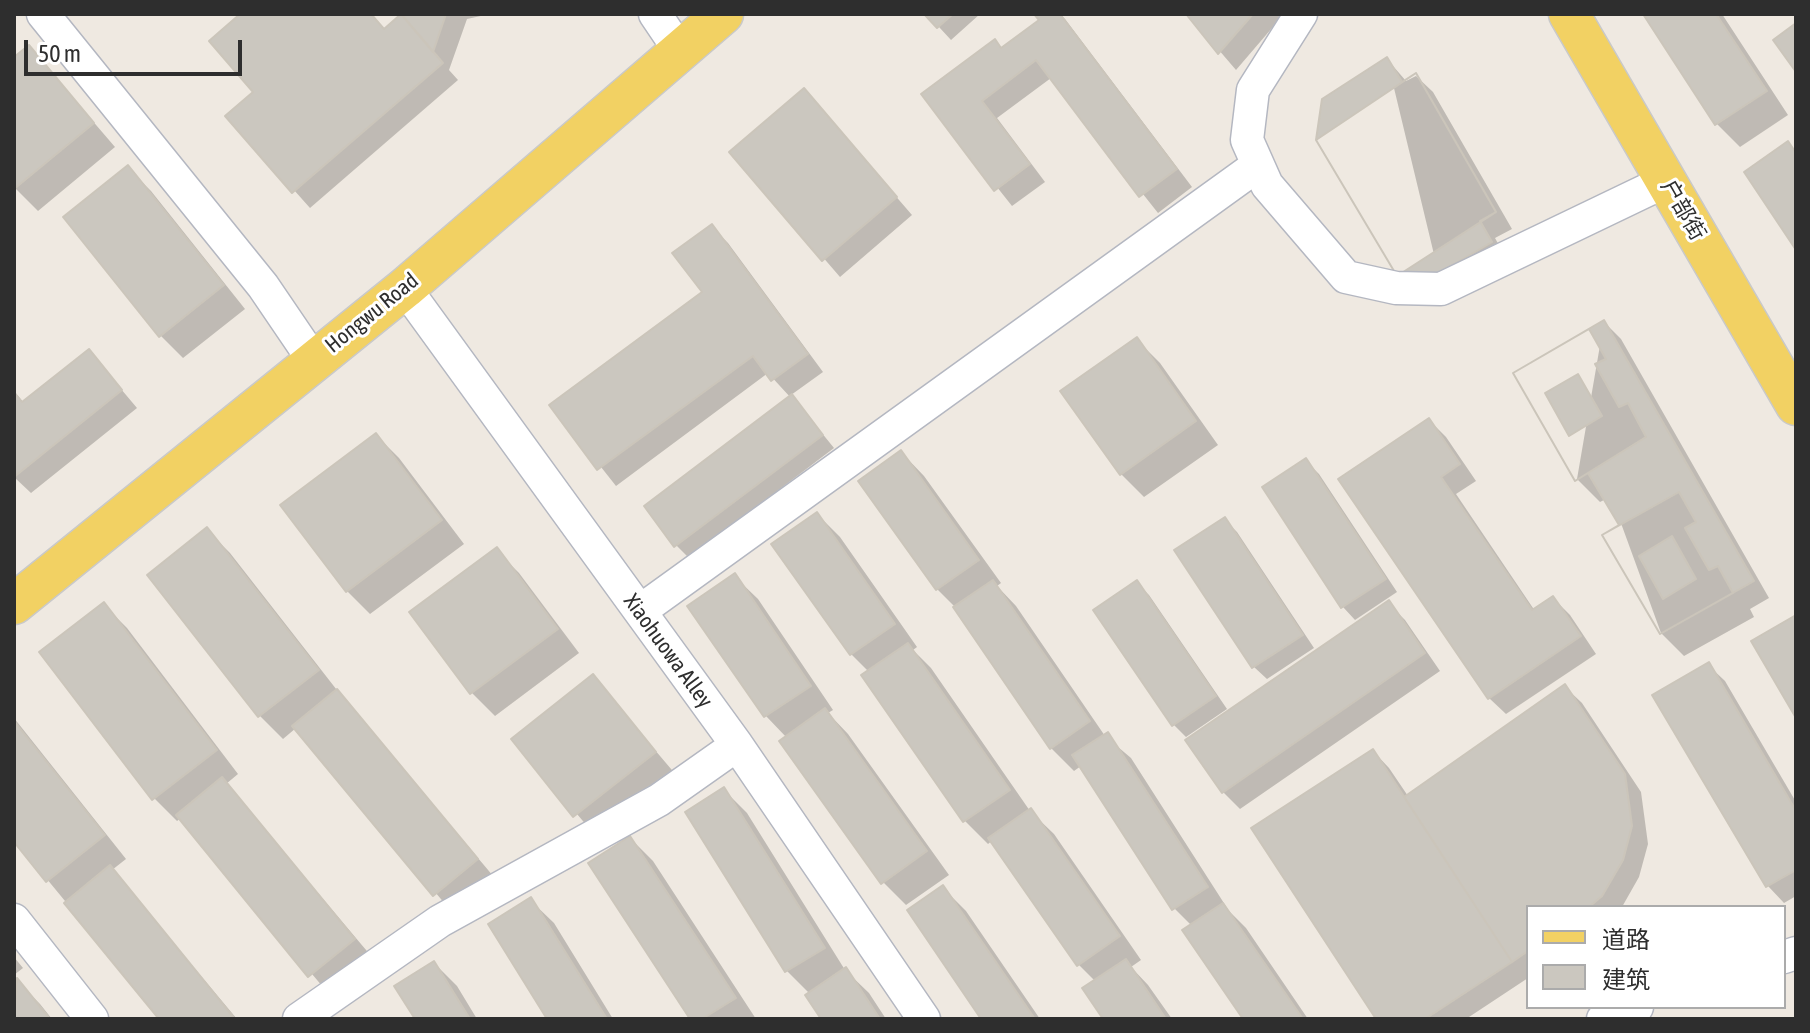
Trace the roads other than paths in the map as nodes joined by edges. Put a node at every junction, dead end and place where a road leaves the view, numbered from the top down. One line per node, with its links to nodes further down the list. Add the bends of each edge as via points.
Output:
1 (43, 14): 10 (street, via 263,286)
2 (655, 14): 6 (street)
3 (723, 14): 6 (main road, Hongwu Road)
4 (1301, 14): 7 (street, via 1253,90 1247,140)
5 (1569, 14): 8 (main road, 户部街)
6 (680, 51): 9 (main road, Hongwu Road)
7 (1258, 165): 8 (street, via 1267,185 1346,277 1396,288 1441,289); 13 (street)
8 (1666, 181): 11 (main road, 户部街)
9 (405, 288): 10 (main road, Hongwu Road); 13 (street, Xiaohuowa Alley)
10 (314, 361): 12 (main road, Hongwu Road)
11 (1796, 405)
12 (14, 604)
13 (640, 611): 14 (street, Xiaohuowa Alley)
14 (737, 745): 18 (street, via 659,800 440,921); 19 (street, Xiaohuowa Alley)
15 (14, 920): 17 (street)
16 (1631, 1009): 20 (street)
17 (92, 1019)
18 (299, 1019)
19 (924, 1019)
20 (1603, 1019)

